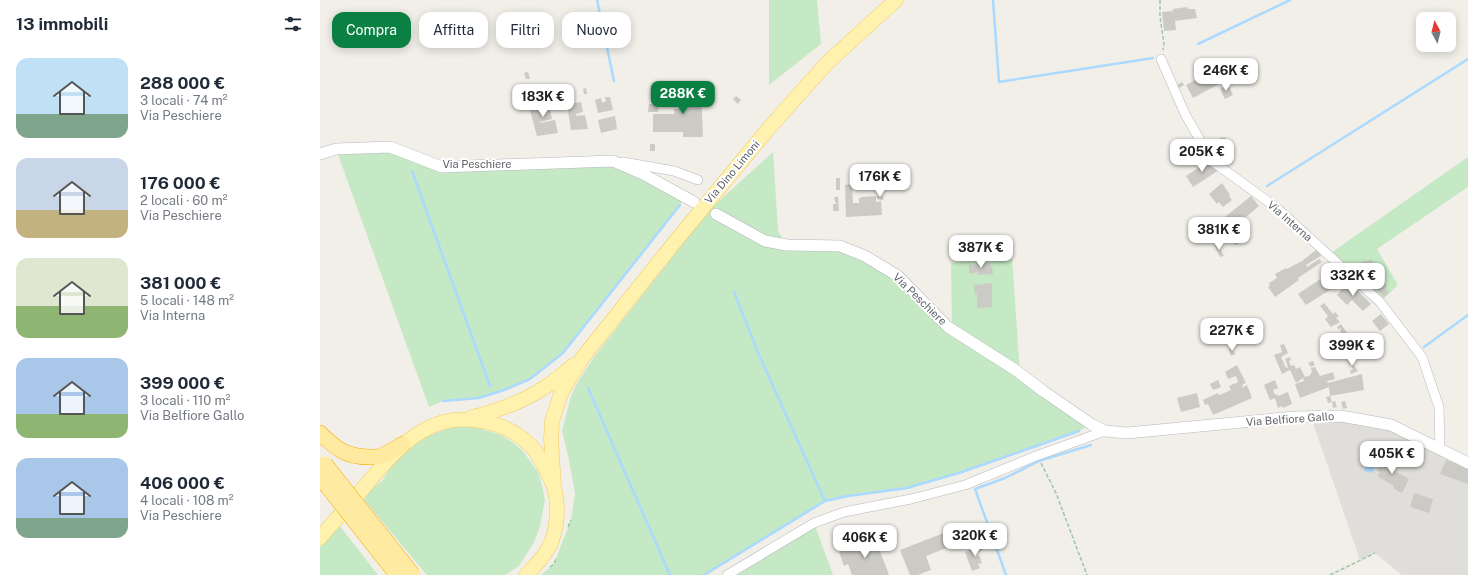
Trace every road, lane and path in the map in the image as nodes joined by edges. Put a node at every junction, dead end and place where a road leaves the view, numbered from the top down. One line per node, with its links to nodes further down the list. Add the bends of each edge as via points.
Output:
1 (896, 0): 9 (main road, Via Dino Limoni, via 827,63 769,128)
2 (1160, 0): 3 (path, via 1164,44)
3 (1161, 59): 15 (street, Via Interna, via 1185,114 1212,161 1277,208 1380,302 1422,357 1439,407)
4 (320, 154): 5 (street, Via Peschiere, via 336,149 390,147 442,167)
5 (613, 161): 6 (street, Via Peschiere, via 674,171); 7 (street, Via Peschiere)
6 (698, 180)
7 (694, 202)
8 (716, 214): 11 (street, Via Peschiere, via 765,241 787,245 840,246 865,256 898,276 948,327)
9 (584, 357): 10 (main road, via 548,386 525,398 488,413); 19 (main road, via 561,393 552,421)
10 (463, 419): 14 (main road, via 429,427); 19 (main road, via 480,420 522,438 538,454)
11 (1105, 431): 13 (street, Via Peschiere); 16 (street, Via Peschiere)
12 (320, 433): 14 (highway, via 348,455 362,457 378,457)
13 (1126, 433): 15 (street, Via Belfiore Gallo, via 1294,417 1341,416 1391,425)
14 (403, 444): 20 (main road)
15 (1440, 449): 17 (street, Via Belfiore Gallo)
16 (1036, 456): 25 (street, Via Peschiere, via 965,485 838,514 814,524); 26 (path, via 1056,493)
17 (1468, 464)
18 (322, 466): 22 (highway, bridge); 23 (highway, bridge)
19 (554, 487): 24 (main road, via 557,511 550,545)
20 (320, 538)
21 (1375, 553): 27 (path)
22 (397, 575)
23 (413, 575)
24 (526, 575)
25 (727, 575)
26 (1086, 575)
27 (1330, 575)

